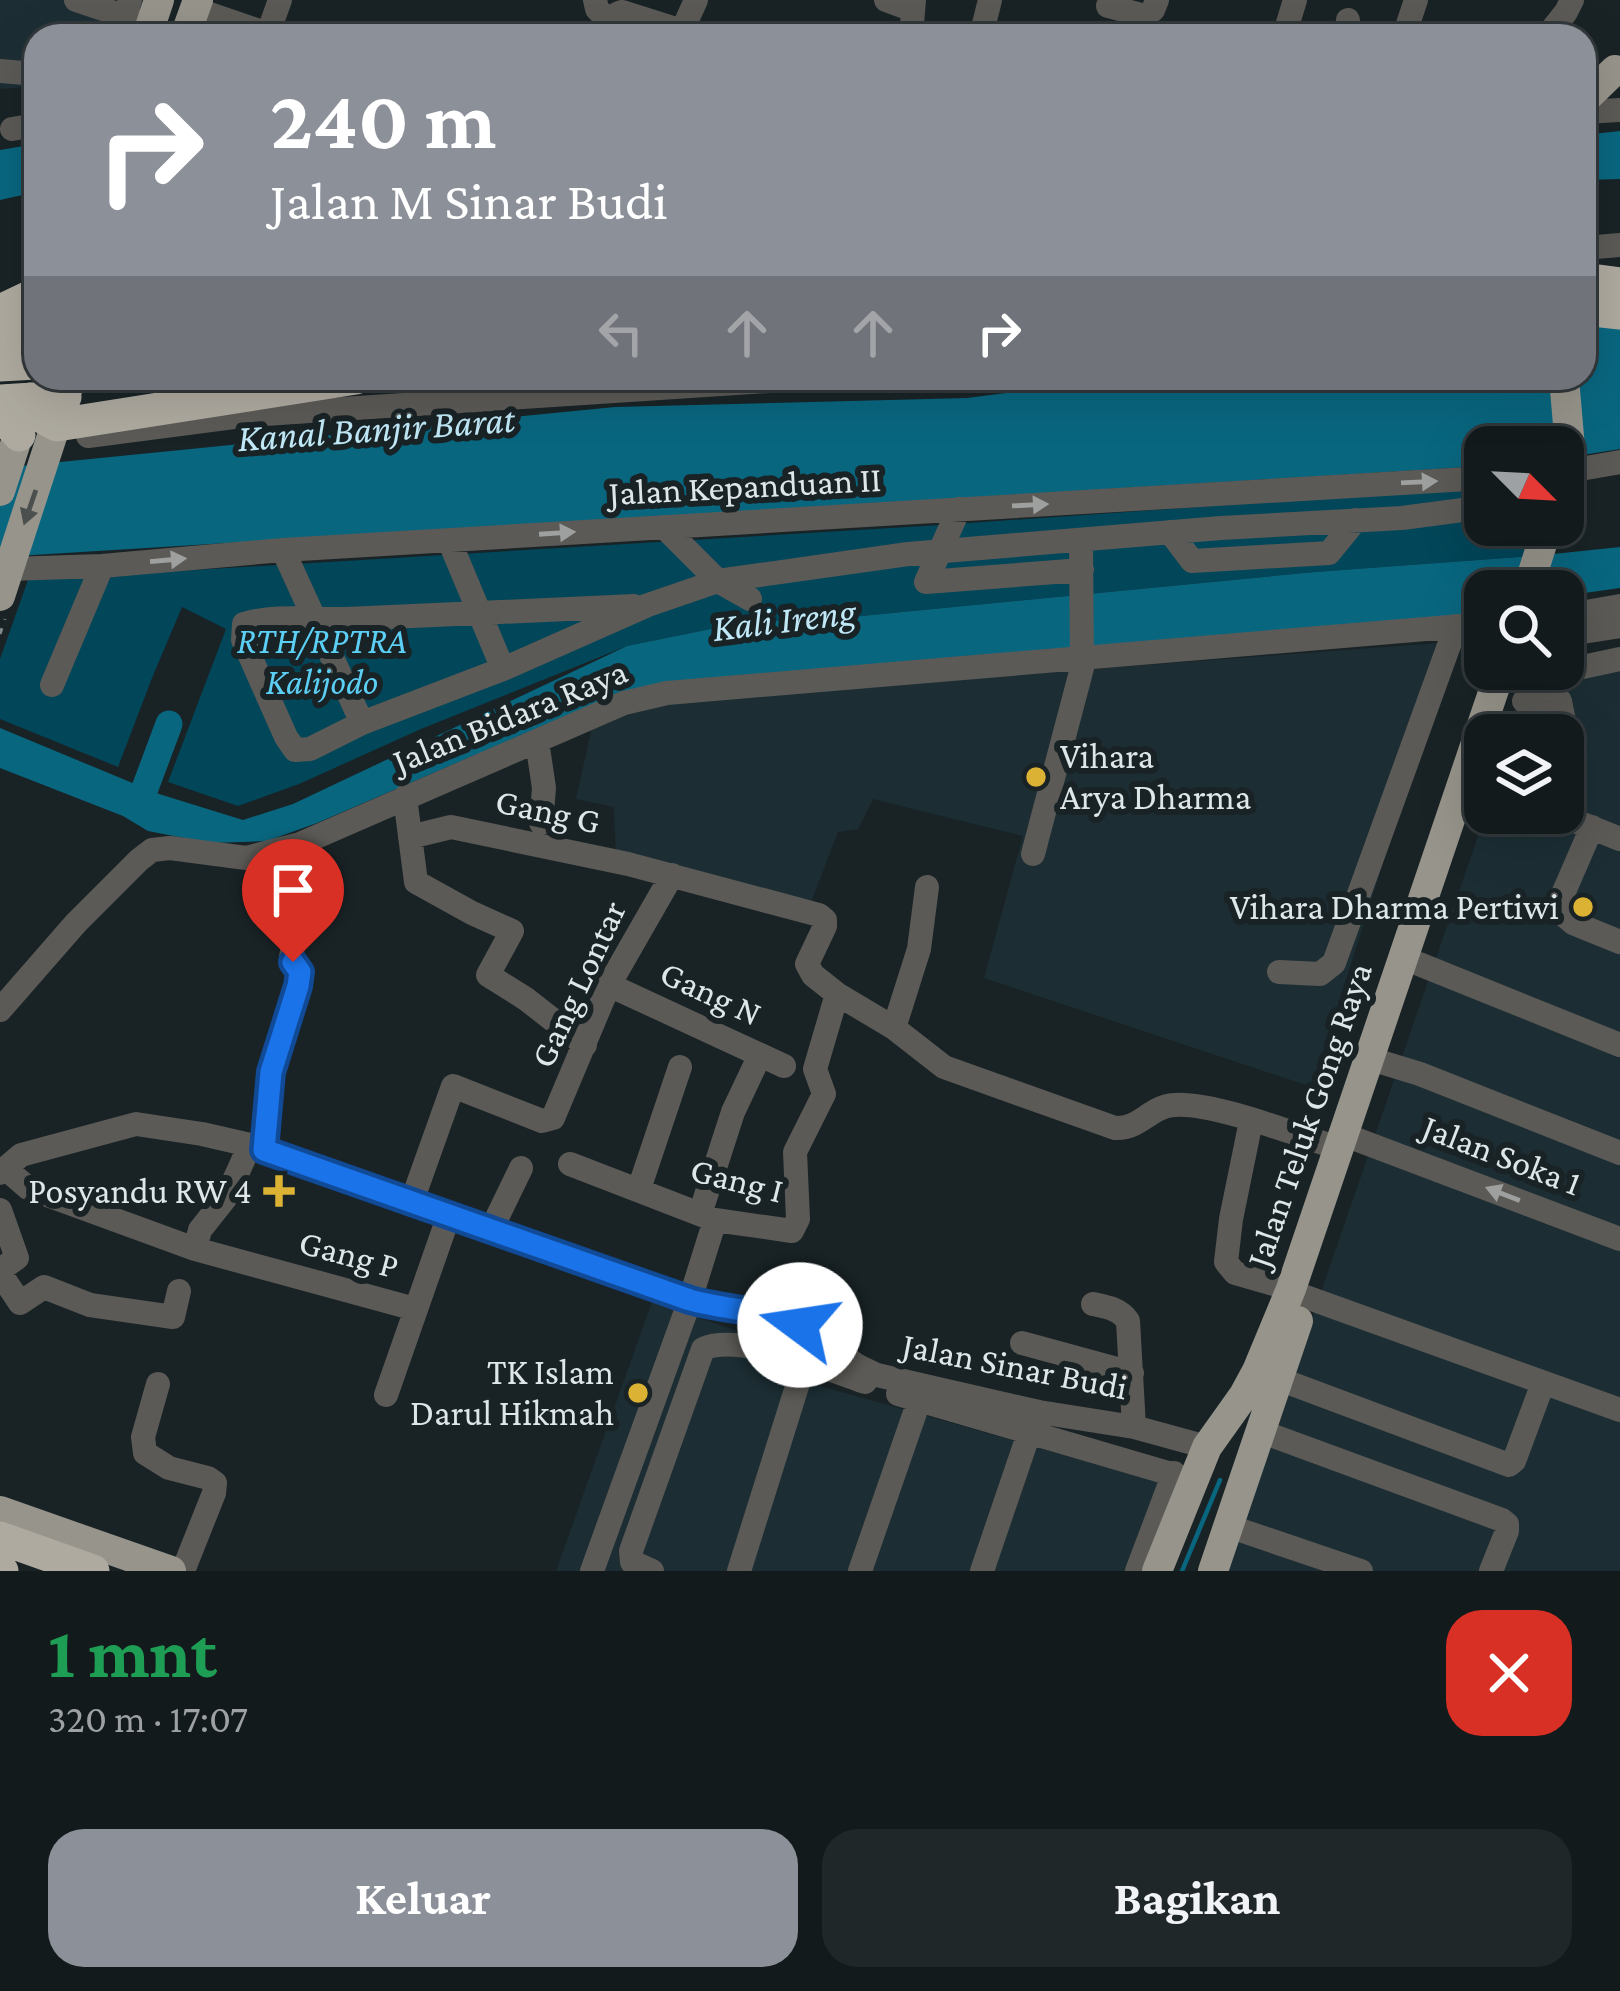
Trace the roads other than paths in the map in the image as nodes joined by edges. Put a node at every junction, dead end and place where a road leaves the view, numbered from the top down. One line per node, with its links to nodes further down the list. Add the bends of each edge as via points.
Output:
1 (76, 0): 7 (street)
2 (886, 0): 4 (street)
3 (1157, 0): 5 (street, via 1145,16)
4 (914, 5)
5 (1108, 6)
6 (198, 15): 8 (street)
7 (138, 19)
8 (230, 24)
9 (612, 24): 10 (street, via 622,12)
10 (657, 24)
11 (261, 390): 15 (highway)
12 (636, 390): 15 (street, via 248,416)
13 (1553, 390): 16 (main road)
14 (1564, 390): 17 (main road)
15 (32, 419): 21 (main road); 32 (main road, one-way to 32)
16 (1559, 426)
17 (1565, 426)
18 (1584, 462): 19 (street)
19 (1620, 463)
20 (1464, 479): 22 (street, Jalan Kepanduan II, one-way to 20)
21 (0, 491)
22 (958, 509): 24 (street, Jalan Kepanduan II); 28 (street)
23 (1464, 511): 26 (street, via 1356,520 1331,552 1272,557 1192,561 1170,532)
24 (664, 527): 25 (street, Jalan Kepanduan II, one-way to 24); 31 (street)
25 (449, 540): 27 (street, Jalan Kepanduan II); 36 (street)
26 (1081, 541): 28 (street); 30 (street)
27 (283, 550): 29 (street, Jalan Kepanduan II, one-way to 27); 38 (street)
28 (939, 552): 30 (street, via 928,583); 31 (street)
29 (102, 566): 32 (street, Jalan Kepanduan II); 49 (street)
30 (1082, 580): 45 (street)
31 (718, 581): 33 (street); 34 (street)
32 (7, 585)
33 (750, 599)
34 (648, 605): 36 (street); 48 (street)
35 (1620, 606): 37 (street)
36 (478, 612): 38 (street); 48 (street)
37 (1584, 612)
38 (313, 618): 53 (street); 53 (street, via 242,627 278,721 300,752)
39 (1456, 626): 40 (street, Jalan Bidara Raya); 45 (street, Jalan Bidara Raya); 68 (street, via 1334,963 1320,974)
40 (1464, 626)
41 (1620, 626): 42 (street)
42 (1584, 632)
43 (1620, 640): 44 (street)
44 (1584, 646)
45 (1083, 657): 54 (street, Jalan Bidara Raya, via 667,693); 63 (street)
46 (1620, 659): 47 (street)
47 (1584, 667)
48 (502, 669): 53 (street)
49 (52, 685)
50 (1512, 690): 67 (main road, Jalan Teluk Gong Raya)
51 (1533, 690): 52 (street, via 1556,697)
52 (1563, 714)
53 (362, 723)
54 (537, 741): 55 (street, Jalan Bidara Raya); 56 (street)
55 (405, 797): 60 (street); 62 (street, Jalan Bidara Raya)
56 (542, 823)
57 (1584, 824): 58 (street)
58 (1592, 827): 61 (street); 66 (street, via 1559,911)
59 (1464, 831): 67 (main road, Jalan Teluk Gong Raya)
60 (410, 837): 64 (street, Gang G, via 451,827); 73 (street, via 422,888 512,931 488,975)
61 (1620, 838)
62 (300, 844): 71 (street, Jalan Bidara Raya, via 246,858 152,850); 82 (street, via 291,954 300,972)
63 (1034, 854)
64 (672, 875): 69 (street, Gang Lontar); 70 (street, Gang Lontar, via 823,917 807,967)
65 (927, 887): 72 (street, via 919,949)
66 (1620, 942)
67 (1412, 961): 74 (street); 76 (main road, Jalan Teluk Gong Raya); 81 (main road, Jalan Teluk Gong Raya)
68 (1279, 972)
69 (609, 985): 73 (street, Gang Lontar); 75 (street, Gang N)
70 (837, 994): 72 (street); 91 (street, Gang I, via 815,1070 824,1094 795,1152 795,1228)
71 (0, 1010)
72 (894, 1028): 79 (street, via 944,1067 1115,1128 1168,1105)
73 (584, 1045): 88 (street, Gang Lontar, via 550,1120 452,1087)
74 (1620, 1045)
75 (760, 1055): 77 (street, Gang N); 91 (street, via 733,1112)
76 (1386, 1057): 80 (street); 81 (main road, Jalan Teluk Gong Raya); 83 (street)
77 (784, 1066)
78 (680, 1067): 87 (street)
79 (1250, 1121): 81 (street); 97 (street, via 1226,1262 1235,1273)
80 (1620, 1141)
81 (1348, 1144): 92 (street, Jalan Soka 1, one-way to 81); 97 (main road, Jalan Teluk Gong Raya)
82 (257, 1148): 86 (street, Jalan Sinar Budi, via 136,1124 21,1155); 88 (street, Jalan Sinar Budi); 94 (street)
83 (1620, 1153)
84 (570, 1164): 87 (street, Gang I)
85 (521, 1168): 93 (street)
86 (2, 1170): 94 (street, Gang P, via 28,1188)
87 (639, 1189): 91 (street, Gang I)
88 (412, 1201): 90 (street, Jalan Sinar Budi)
89 (0, 1210): 95 (street, via 17,1258)
90 (449, 1215): 93 (street, Jalan Sinar Budi); 100 (street)
91 (707, 1217): 98 (street)
92 (1617, 1229)
93 (490, 1230): 98 (street, Jalan Sinar Budi)
94 (195, 1249): 100 (street, Gang P)
95 (2, 1281): 96 (street, via 20,1303 44,1287 90,1306 172,1317)
96 (179, 1291)
97 (1299, 1293): 104 (street); 108 (main road, Jalan Teluk Gong Raya, via 1257,1371)
98 (690, 1300): 110 (street, Jalan Sinar Budi, via 788,1320 878,1375); 120 (street)
99 (1094, 1304): 103 (street, via 1128,1321)
100 (415, 1309): 106 (street)
101 (1022, 1343): 103 (street)
102 (805, 1361): 107 (street); 121 (street, via 726,1343 703,1349 631,1550 632,1562); 122 (street)
103 (1132, 1373): 110 (street)
104 (1543, 1383): 108 (street, via 1509,1465); 109 (street)
105 (158, 1384): 119 (street, via 145,1453 215,1483)
106 (386, 1395)
107 (919, 1401): 111 (street); 123 (street)
108 (1263, 1403): 112 (main road, Jalan Teluk Gong Raya); 115 (main road, Jalan Teluk Gong Raya); 129 (street, via 1505,1522)
109 (1620, 1409)
110 (1134, 1427): 112 (street, Jalan Sinar Budi)
111 (1029, 1433): 113 (street); 124 (street)
112 (1207, 1447): 113 (main road, Jalan Teluk Gong Raya)
113 (1183, 1477): 125 (street); 126 (main road, Jalan Teluk Gong Raya)
114 (0, 1511): 118 (main road)
115 (1228, 1526): 127 (main road, Jalan Teluk Gong Raya); 128 (street)
116 (0, 1538): 117 (highway)
117 (93, 1571)
118 (171, 1571)
119 (184, 1571)
120 (592, 1571)
121 (652, 1571)
122 (739, 1571)
123 (860, 1571)
124 (982, 1571)
125 (1137, 1571)
126 (1157, 1571)
127 (1213, 1571)
128 (1361, 1571)
129 (1491, 1571)

